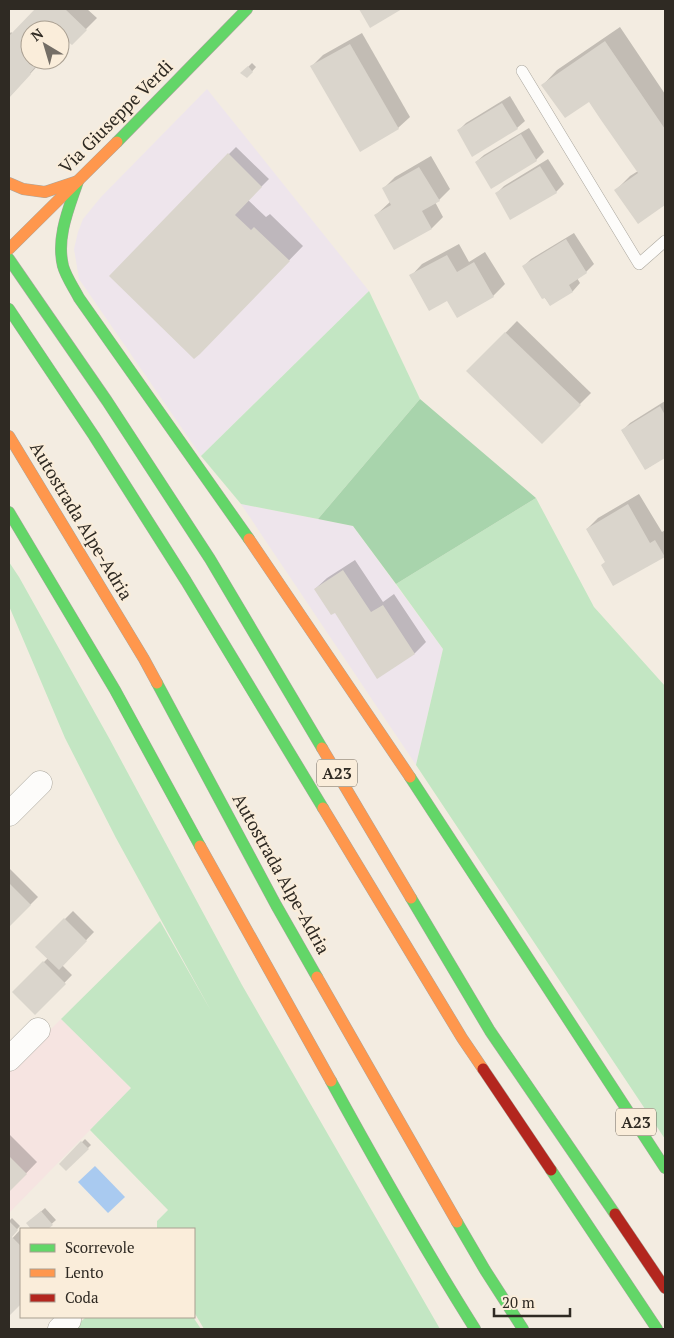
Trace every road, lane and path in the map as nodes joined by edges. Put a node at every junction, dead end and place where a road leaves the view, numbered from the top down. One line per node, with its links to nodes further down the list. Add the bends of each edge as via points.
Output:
1 (247, 9): 3 (main road, Via Giuseppe Verdi)
2 (522, 71): 5 (lane, via 639,264)
3 (78, 181): 4 (main road, via 45,192); 6 (main road, Via Giuseppe Verdi); 15 (main road, A23, via 60,249 63,268 79,298 388,743)
4 (9, 183)
5 (665, 241)
6 (9, 249)
7 (9, 259): 16 (main road, A23, via 210,559 490,1031)
8 (9, 309): 19 (main road, A23, via 186,581 462,1038)
9 (9, 436): 18 (main road, Autostrada Alpe-Adria, via 144,659 281,913 485,1270)
10 (9, 512): 17 (main road, via 115,690 376,1163)
11 (40, 783): 12 (street)
12 (9, 814)
13 (38, 1030): 14 (street)
14 (9, 1059)
15 (665, 1168)
16 (665, 1288)
17 (476, 1329)
18 (523, 1329)
19 (657, 1329)

